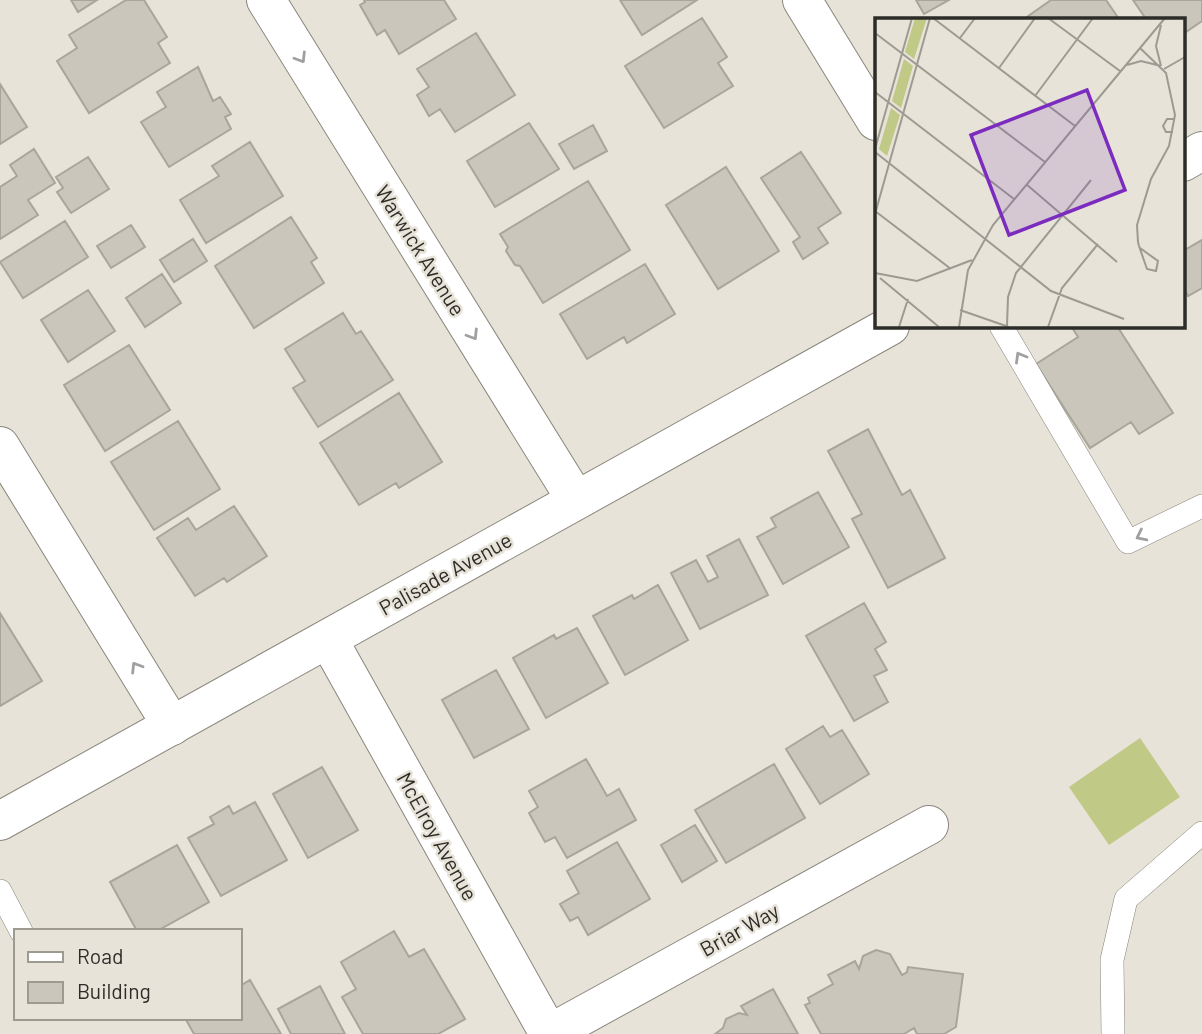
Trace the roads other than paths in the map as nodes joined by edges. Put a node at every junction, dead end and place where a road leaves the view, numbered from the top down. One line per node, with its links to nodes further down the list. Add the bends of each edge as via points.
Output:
1 (265, 0): 9 (street, Warwick Avenue, one-way to 9)
2 (802, 0): 3 (street)
3 (875, 118)
4 (1202, 151): 5 (street)
5 (1184, 161)
6 (888, 327): 9 (street, Palisade Avenue)
7 (1002, 327): 10 (lane, one-way to 7, via 1128,542)
8 (0, 446): 12 (street, one-way to 8)
9 (576, 500): 11 (street, Palisade Avenue)
10 (1202, 506)
11 (328, 639): 12 (street, Palisade Avenue); 18 (street, McElroy Avenue)
12 (172, 726): 13 (street, Palisade Avenue)
13 (0, 821)
14 (929, 825): 18 (street, Briar Way)
15 (1202, 833): 19 (lane, via 1126,899 1112,960)
16 (0, 891): 17 (lane)
17 (20, 929)
18 (549, 1034)
19 (1113, 1034)

